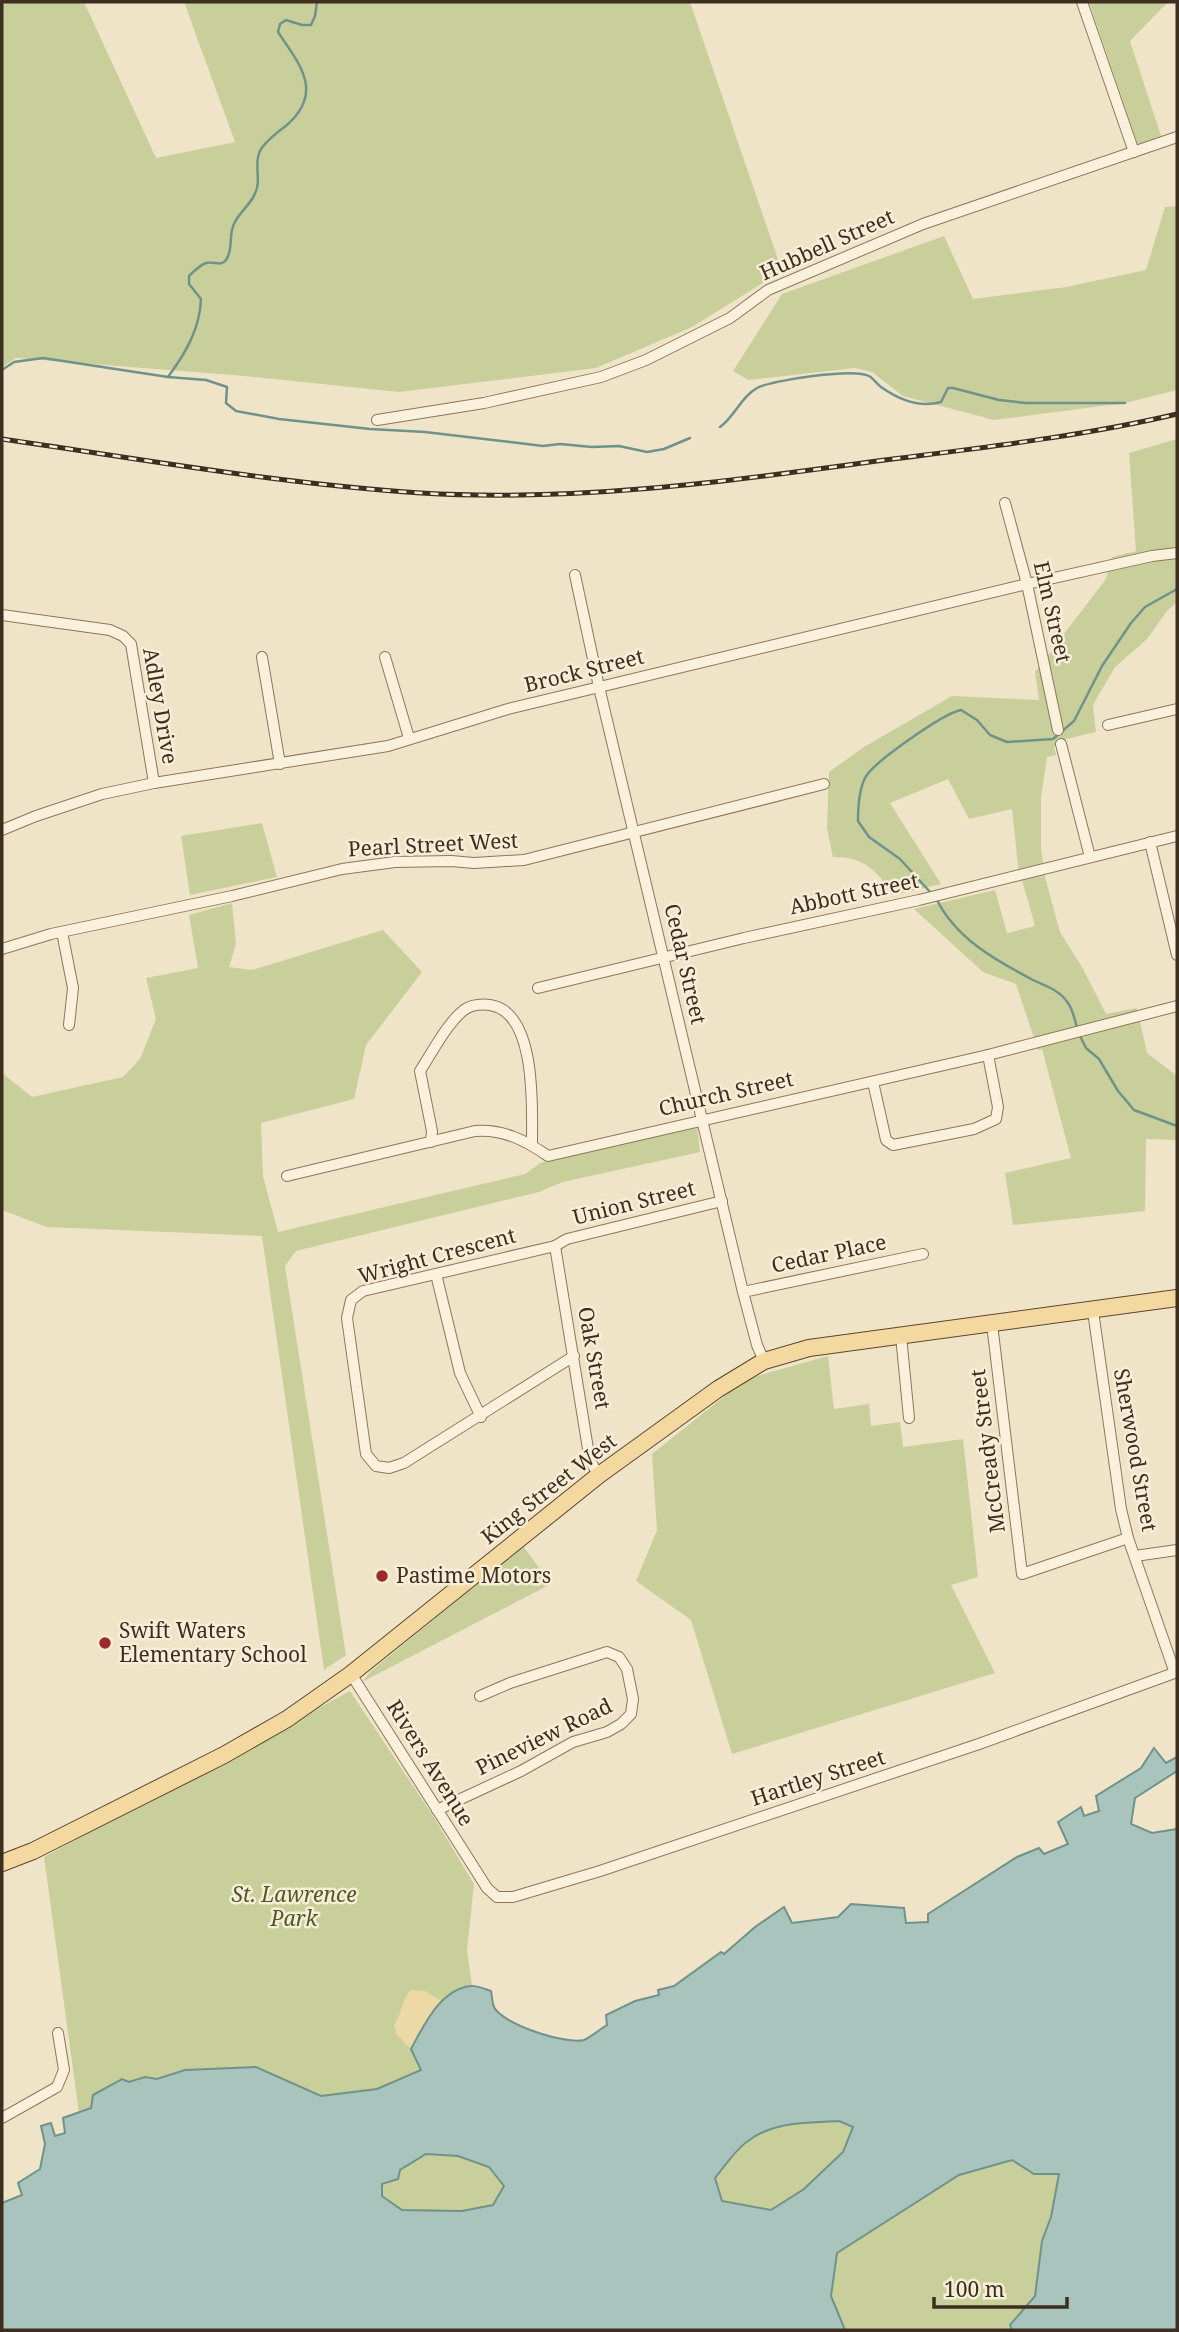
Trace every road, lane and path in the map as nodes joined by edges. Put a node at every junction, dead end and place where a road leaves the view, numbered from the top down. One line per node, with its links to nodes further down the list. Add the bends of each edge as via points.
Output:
1 (1082, 2): 3 (street)
2 (1177, 137): 3 (street, Hubbell Street)
3 (1134, 152): 4 (street, Hubbell Street, via 923,224 768,290 730,318 601,377)
4 (377, 420)
5 (1005, 503): 8 (street, Elm Street)
6 (1177, 553): 8 (street, Brock Street)
7 (575, 575): 12 (street, Cedar Street)
8 (1027, 584): 12 (street, Brock Street); 15 (street, Elm Street)
9 (2, 615): 19 (street, Adley Drive, via 110,630 131,644)
10 (262, 657): 18 (street)
11 (385, 657): 16 (street)
12 (599, 687): 16 (street, Brock Street); 22 (street, Cedar Street)
13 (1177, 709): 14 (street)
14 (1108, 725)
15 (1058, 730)
16 (410, 738): 18 (street, Brock Street, via 388,746)
17 (1061, 744): 25 (street)
18 (280, 764): 19 (street, Brock Street)
19 (154, 783): 21 (street, Brock Street, via 102,794)
20 (824, 784): 22 (street, Pearl Street West)
21 (2, 830)
22 (634, 832): 26 (street, Pearl Street West, via 524,860 395,862 342,869); 29 (street, Cedar Street)
23 (1177, 836): 24 (street, Abbott Street)
24 (1150, 842): 25 (street, Abbott Street); 28 (street)
25 (1090, 857): 29 (street, Abbott Street)
26 (62, 932): 27 (street, Pearl Street West); 32 (street, via 73,988)
27 (2, 949)
28 (1177, 955)
29 (663, 958): 30 (street, Abbott Street); 35 (street, Cedar Street)
30 (538, 988)
31 (1177, 1006): 33 (street, Church Street)
32 (69, 1025)
33 (988, 1055): 34 (street, Church Street); 34 (street, via 996,1119 974,1129 893,1145 886,1140)
34 (873, 1082): 35 (street, Church Street)
35 (702, 1119): 37 (street, Church Street, via 548,1156); 39 (street, Cedar Street)
36 (431, 1142): 37 (street, Church Street, via 494,1130); 37 (street, via 420,1071 464,1010 478,1004 506,1011 522,1036 532,1088); 38 (street, Church Street)
37 (532, 1144)
38 (287, 1176)
39 (722, 1201): 40 (street, Union Street); 43 (street, Cedar Street)
40 (555, 1246): 42 (street, Wright Crescent); 48 (street, Oak Street)
41 (922, 1254): 43 (street, Cedar Place)
42 (436, 1275): 50 (street, via 460,1373); 50 (street, Wright Crescent, via 363,1290 351,1300 347,1318 366,1454 376,1466 389,1468)
43 (743, 1292): 49 (street, Cedar Street)
44 (1177, 1298): 45 (main road, King Street West)
45 (1093, 1311): 46 (main road, King Street West); 53 (street, Sherwood Street)
46 (992, 1324): 47 (main road, King Street West); 53 (street, McCready Street, via 1022,1574)
47 (901, 1336): 49 (main road, King Street West, via 809,1349); 51 (street)
48 (574, 1356): 50 (street, Wright Crescent); 52 (street, Oak Street, via 590,1461)
49 (764, 1361): 52 (main road, King Street West)
50 (481, 1417)
51 (909, 1418)
52 (598, 1475): 57 (main road, King Street West)
53 (1128, 1538): 55 (street, Sherwood Street)
54 (1177, 1550): 55 (street)
55 (1135, 1556): 56 (street, Sherwood Street)
56 (1176, 1673): 61 (street, Hartley Street, via 978,1744 513,1897 498,1897)
57 (351, 1674): 59 (street, Rivers Avenue); 60 (main road, King Street West, via 225,1755)
58 (480, 1696): 59 (street, Pineview Road, via 607,1652 619,1657 627,1669 633,1699 631,1714 621,1724 573,1742)
59 (437, 1810): 61 (street, Rivers Avenue)
60 (2, 1863)
61 (477, 1873)
62 (58, 2033): 63 (street, via 64,2070 57,2087)
63 (2, 2118)

